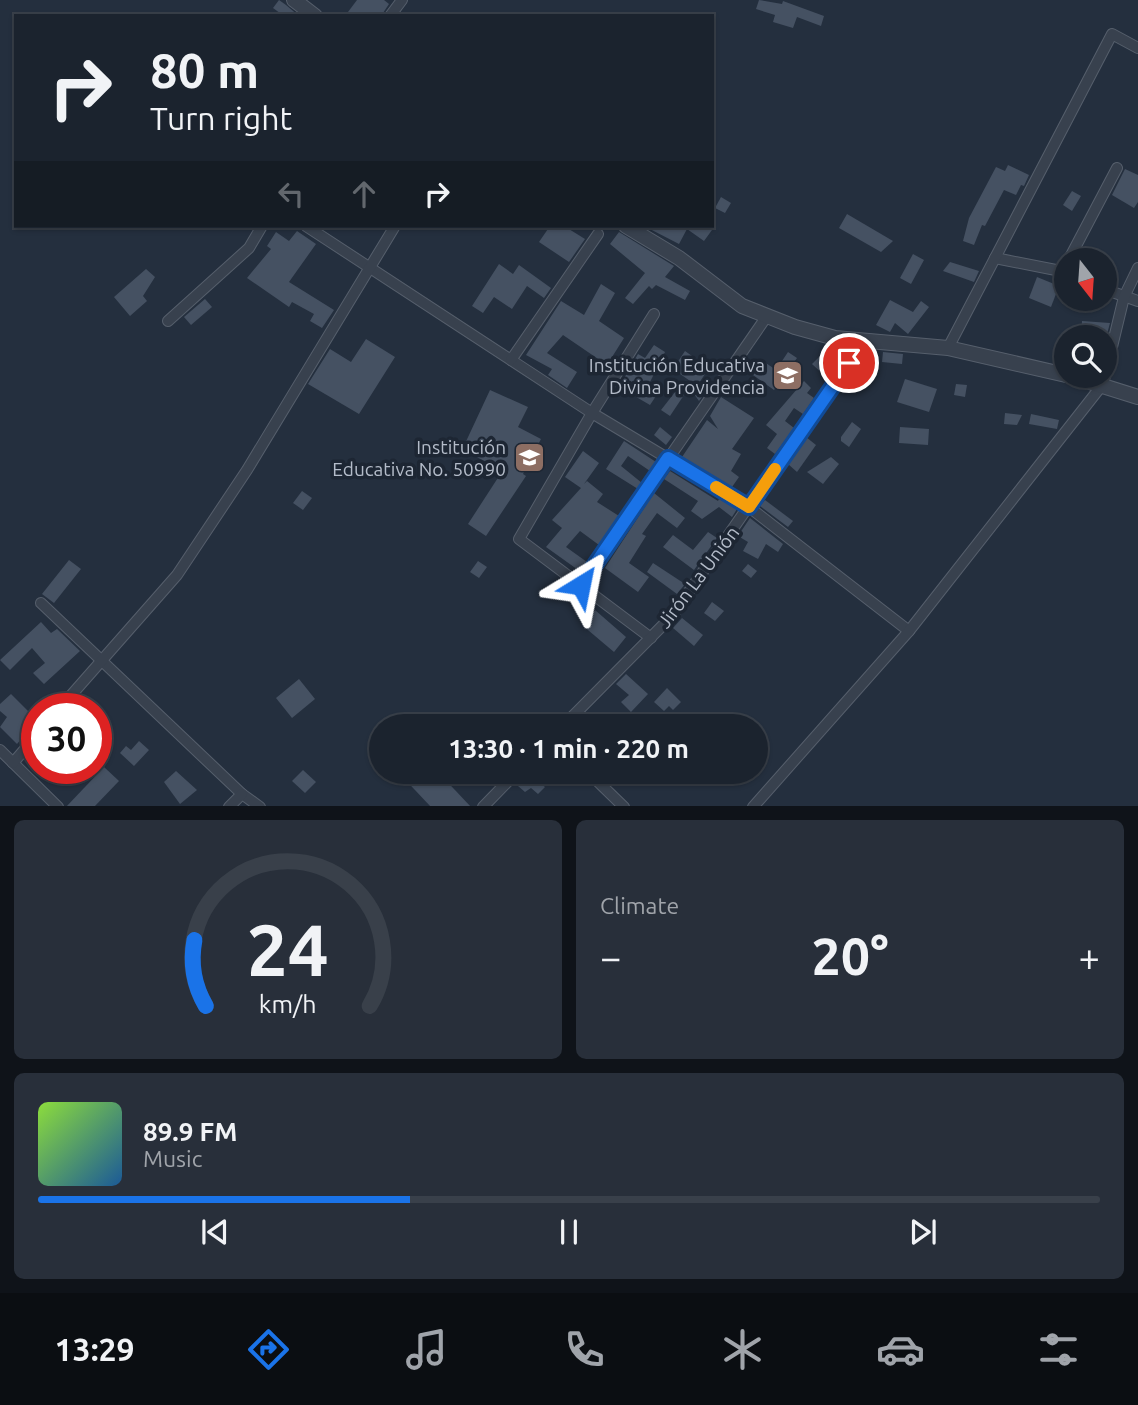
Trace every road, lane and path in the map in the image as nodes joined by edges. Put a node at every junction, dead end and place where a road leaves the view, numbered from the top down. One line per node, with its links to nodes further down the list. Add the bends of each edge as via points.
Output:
1 (294, 0): 2 (street)
2 (312, 14)
3 (1138, 48): 11 (street, via 1112,34)
4 (1117, 168): 10 (street)
5 (261, 228): 20 (street, via 249,248)
6 (309, 228): 13 (street)
7 (395, 228): 13 (street)
8 (629, 228): 19 (street, via 679,258 742,306)
9 (598, 234): 24 (street)
10 (1075, 248)
11 (995, 258): 12 (street); 23 (street)
12 (1054, 266)
13 (372, 268): 24 (street); 36 (street, via 177,575)
14 (1138, 268): 16 (street)
15 (1117, 294): 16 (street)
16 (1124, 297): 17 (street); 21 (street)
17 (1138, 301)
18 (654, 314): 29 (street)
19 (766, 316): 22 (street); 30 (street)
20 (168, 321)
21 (1117, 326)
22 (863, 342): 23 (street); 31 (street, Jirón La Unión)
23 (948, 348): 25 (street)
24 (512, 360): 29 (street)
25 (1054, 372)
26 (1100, 388): 34 (street)
27 (1114, 388): 28 (street)
28 (1138, 397)
29 (592, 413): 30 (street); 32 (street, via 519,539)
30 (668, 458): 31 (street); 32 (street)
31 (749, 507): 34 (street); 35 (street, Jirón La Unión, via 672,616)
32 (581, 585): 35 (street)
33 (41, 603): 36 (street)
34 (909, 631): 50 (street)
35 (651, 638): 38 (street, Jirón La Unión)
36 (100, 661): 37 (street); 44 (street)
37 (73, 693)
38 (575, 714)
39 (0, 750): 41 (street)
40 (21, 754): 41 (street)
41 (13, 763): 45 (street)
42 (505, 784): 48 (street)
43 (600, 784): 49 (street)
44 (242, 794): 46 (street); 47 (street)
45 (57, 806)
46 (230, 806)
47 (259, 806)
48 (484, 806)
49 (623, 806)
50 (754, 806)

